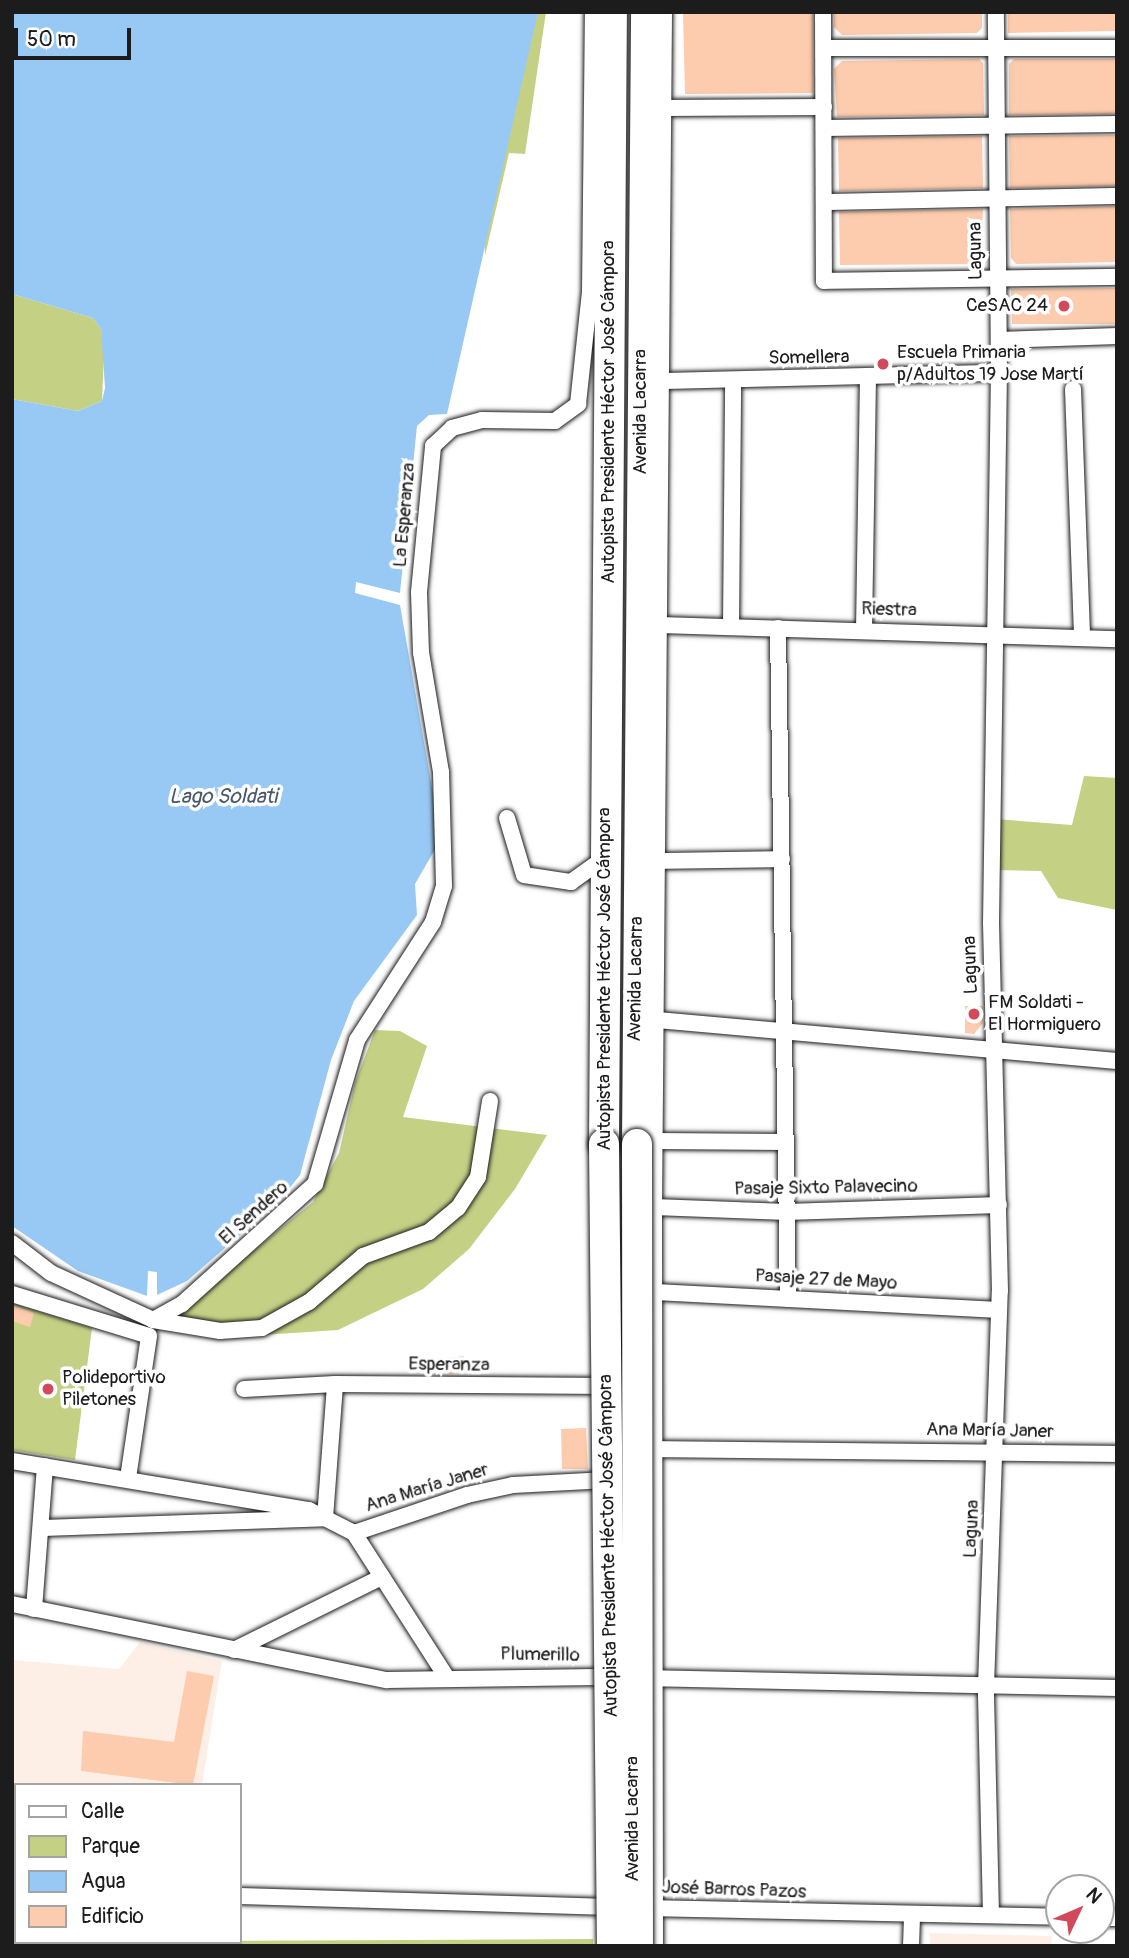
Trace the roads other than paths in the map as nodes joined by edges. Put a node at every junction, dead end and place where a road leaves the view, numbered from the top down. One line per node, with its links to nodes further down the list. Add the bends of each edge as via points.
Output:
1 (593, 12): 38 (street, La Esperanza, via 590,292 578,404 555,421 482,421 452,428 433,446 419,592 421,653 441,772)
2 (612, 12): 35 (highway, Autopista Presidente Héctor José Cámpora)
3 (646, 12): 44 (highway, Autopista Presidente Héctor José Cámpora)
4 (664, 12): 11 (street, Avenida Lacarra)
5 (823, 12): 7 (street)
6 (996, 12): 8 (street, Laguna)
7 (824, 48): 8 (street); 10 (street)
8 (996, 48): 9 (street); 13 (street, Laguna)
9 (1117, 48)
10 (824, 107): 11 (street); 14 (street)
11 (663, 108): 25 (street, Avenida Lacarra)
12 (1117, 124): 13 (street)
13 (996, 126): 14 (street); 16 (street, Laguna)
14 (824, 128): 17 (street)
15 (1117, 196): 16 (street)
16 (996, 199): 17 (street); 19 (street, Laguna)
17 (825, 202): 19 (street, via 824,281)
18 (1117, 277): 19 (street)
19 (997, 279): 21 (street, Laguna)
20 (1117, 336): 21 (street)
21 (999, 340): 22 (street, Laguna)
22 (999, 373): 23 (street, Somellera); 31 (street, Laguna)
23 (868, 377): 24 (street, Somellera); 30 (street)
24 (733, 380): 25 (street, Somellera); 28 (street)
25 (663, 381): 27 (street, Avenida Lacarra)
26 (1073, 389): 32 (street)
27 (660, 625): 28 (street, Riestra); 37 (street, Avenida Lacarra)
28 (731, 627): 29 (street, Riestra)
29 (778, 628): 30 (street, Riestra); 36 (street)
30 (864, 631): 31 (street, Riestra)
31 (996, 635): 32 (street, Riestra); 41 (street, Laguna)
32 (1082, 638): 33 (street, Riestra)
33 (1117, 639)
34 (507, 818): 35 (street, via 524,875 571,882)
35 (606, 857): 81 (highway, Autopista Presidente Héctor José Cámpora, bridge, via 604,1143)
36 (782, 859): 37 (street); 40 (street)
37 (658, 861): 39 (street, Avenida Lacarra)
38 (444, 886): 54 (street, El Sendero, via 433,922 357,1040 315,1184 182,1304)
39 (657, 1020): 40 (street); 44 (street, Avenida Lacarra)
40 (785, 1030): 41 (street); 45 (street)
41 (995, 1048): 42 (street); 46 (street, Laguna)
42 (1117, 1060)
43 (490, 1101): 54 (street, via 478,1177 458,1208 429,1231 363,1256 309,1302 262,1328 220,1331)
44 (646, 1142): 45 (street); 47 (street, Avenida Lacarra); 82 (highway, Autopista Presidente Héctor José Cámpora, bridge)
45 (786, 1142): 48 (street)
46 (999, 1205): 48 (street, Pasaje Sixto Palavecino); 53 (street, Laguna)
47 (654, 1207): 48 (street, Pasaje Sixto Palavecino); 50 (street, Avenida Lacarra)
48 (787, 1212): 52 (street)
49 (12, 1243): 54 (street, via 51,1273)
50 (654, 1292): 52 (street, Pasaje 27 de Mayo); 56 (street, Avenida Lacarra)
51 (12, 1294): 63 (street, via 149,1336)
52 (788, 1299): 53 (street, Pasaje 27 de Mayo)
53 (996, 1310): 59 (street, Laguna)
54 (153, 1320)
55 (335, 1384): 56 (street, Esperanza); 57 (street, Esperanza); 65 (street)
56 (653, 1386): 58 (street, Avenida Lacarra)
57 (244, 1389)
58 (653, 1449): 59 (street, Ana María Janer); 64 (street, Avenida Lacarra)
59 (997, 1452): 60 (street, Ana María Janer); 74 (street, Laguna)
60 (1117, 1454)
61 (12, 1461): 62 (street, Ana María Janer)
62 (45, 1466): 63 (street, Ana María Janer); 66 (street)
63 (128, 1478): 65 (street, Ana María Janer, via 309,1510)
64 (654, 1478): 67 (street, Ana María Janer, via 513,1485 467,1494); 73 (street, Avenida Lacarra)
65 (325, 1518): 66 (street); 67 (street, Ana María Janer)
66 (43, 1528): 70 (street)
67 (354, 1533): 68 (street)
68 (382, 1577): 71 (street); 72 (street)
69 (12, 1604): 70 (street, Plumerillo)
70 (34, 1609): 71 (street, Plumerillo)
71 (234, 1650): 72 (street, Plumerillo, via 387,1680)
72 (445, 1675): 73 (street, Plumerillo)
73 (653, 1678): 74 (street, Plumerillo); 77 (street, Avenida Lacarra)
74 (986, 1686): 75 (street, Plumerillo); 78 (street, Laguna)
75 (1117, 1688)
76 (242, 1896): 77 (street, José Barros Pazos)
77 (655, 1908): 79 (street, José Barros Pazos); 83 (street, Avenida Lacarra)
78 (991, 1915): 79 (street, José Barros Pazos); 80 (street, José Barros Pazos)
79 (912, 1917): 84 (street)
80 (1045, 1917)
81 (612, 1946)
82 (638, 1946)
83 (655, 1946)
84 (911, 1946)

